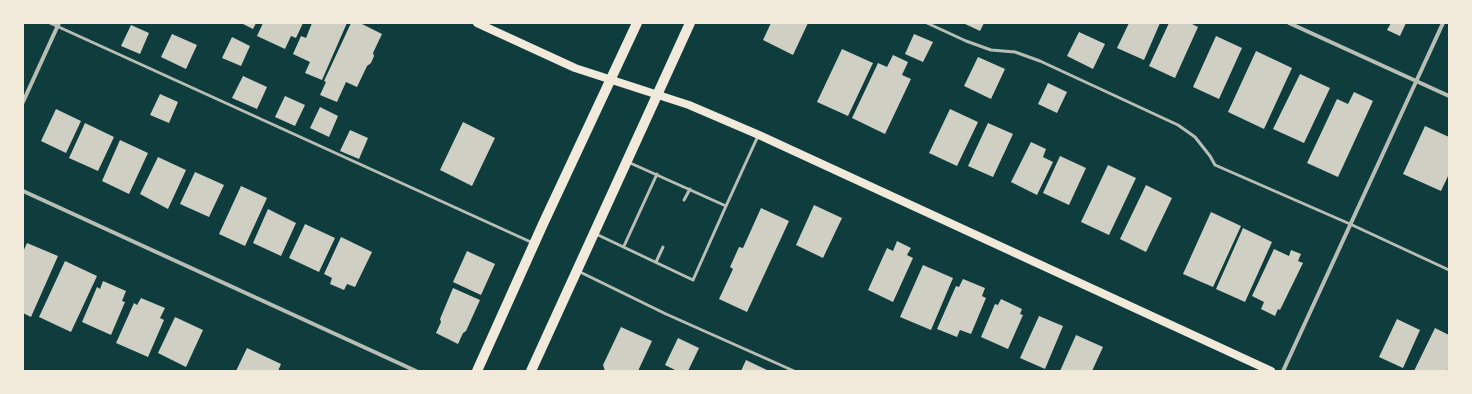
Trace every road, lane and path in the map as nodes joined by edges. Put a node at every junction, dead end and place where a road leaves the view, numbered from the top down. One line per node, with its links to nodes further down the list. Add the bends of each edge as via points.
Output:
1 (50, 23): 8 (lane)
2 (477, 23): 9 (main road, via 575,68)
3 (637, 23): 9 (main road)
4 (690, 23): 11 (main road)
5 (927, 23): 21 (lane, via 991,50 1015,52 1040,61 1178,125 1195,137 1215,165)
6 (1289, 23): 10 (street)
7 (1443, 23): 10 (street)
8 (58, 25): 13 (street); 23 (lane)
9 (611, 80): 11 (main road); 23 (main road)
10 (1417, 81): 12 (street); 21 (street)
11 (658, 94): 14 (main road); 15 (main road)
12 (1449, 96)
13 (23, 102)
14 (759, 135): 20 (lane); 33 (main road)
15 (627, 161): 16 (lane); 22 (main road)
16 (657, 174): 17 (lane); 24 (lane)
17 (690, 189): 19 (lane); 20 (lane)
18 (23, 191): 29 (street)
19 (684, 200)
20 (726, 206): 26 (lane, via 693,280)
21 (1350, 224): 28 (lane); 34 (street)
22 (594, 233): 24 (lane); 27 (main road)
23 (534, 244): 30 (main road)
24 (624, 246): 26 (lane)
25 (663, 247): 26 (lane)
26 (656, 262)
27 (577, 270): 31 (main road); 32 (lane, via 666,314)
28 (1449, 270)
29 (416, 371)
30 (477, 371)
31 (531, 371)
32 (794, 371)
33 (1271, 371)
34 (1283, 371)

